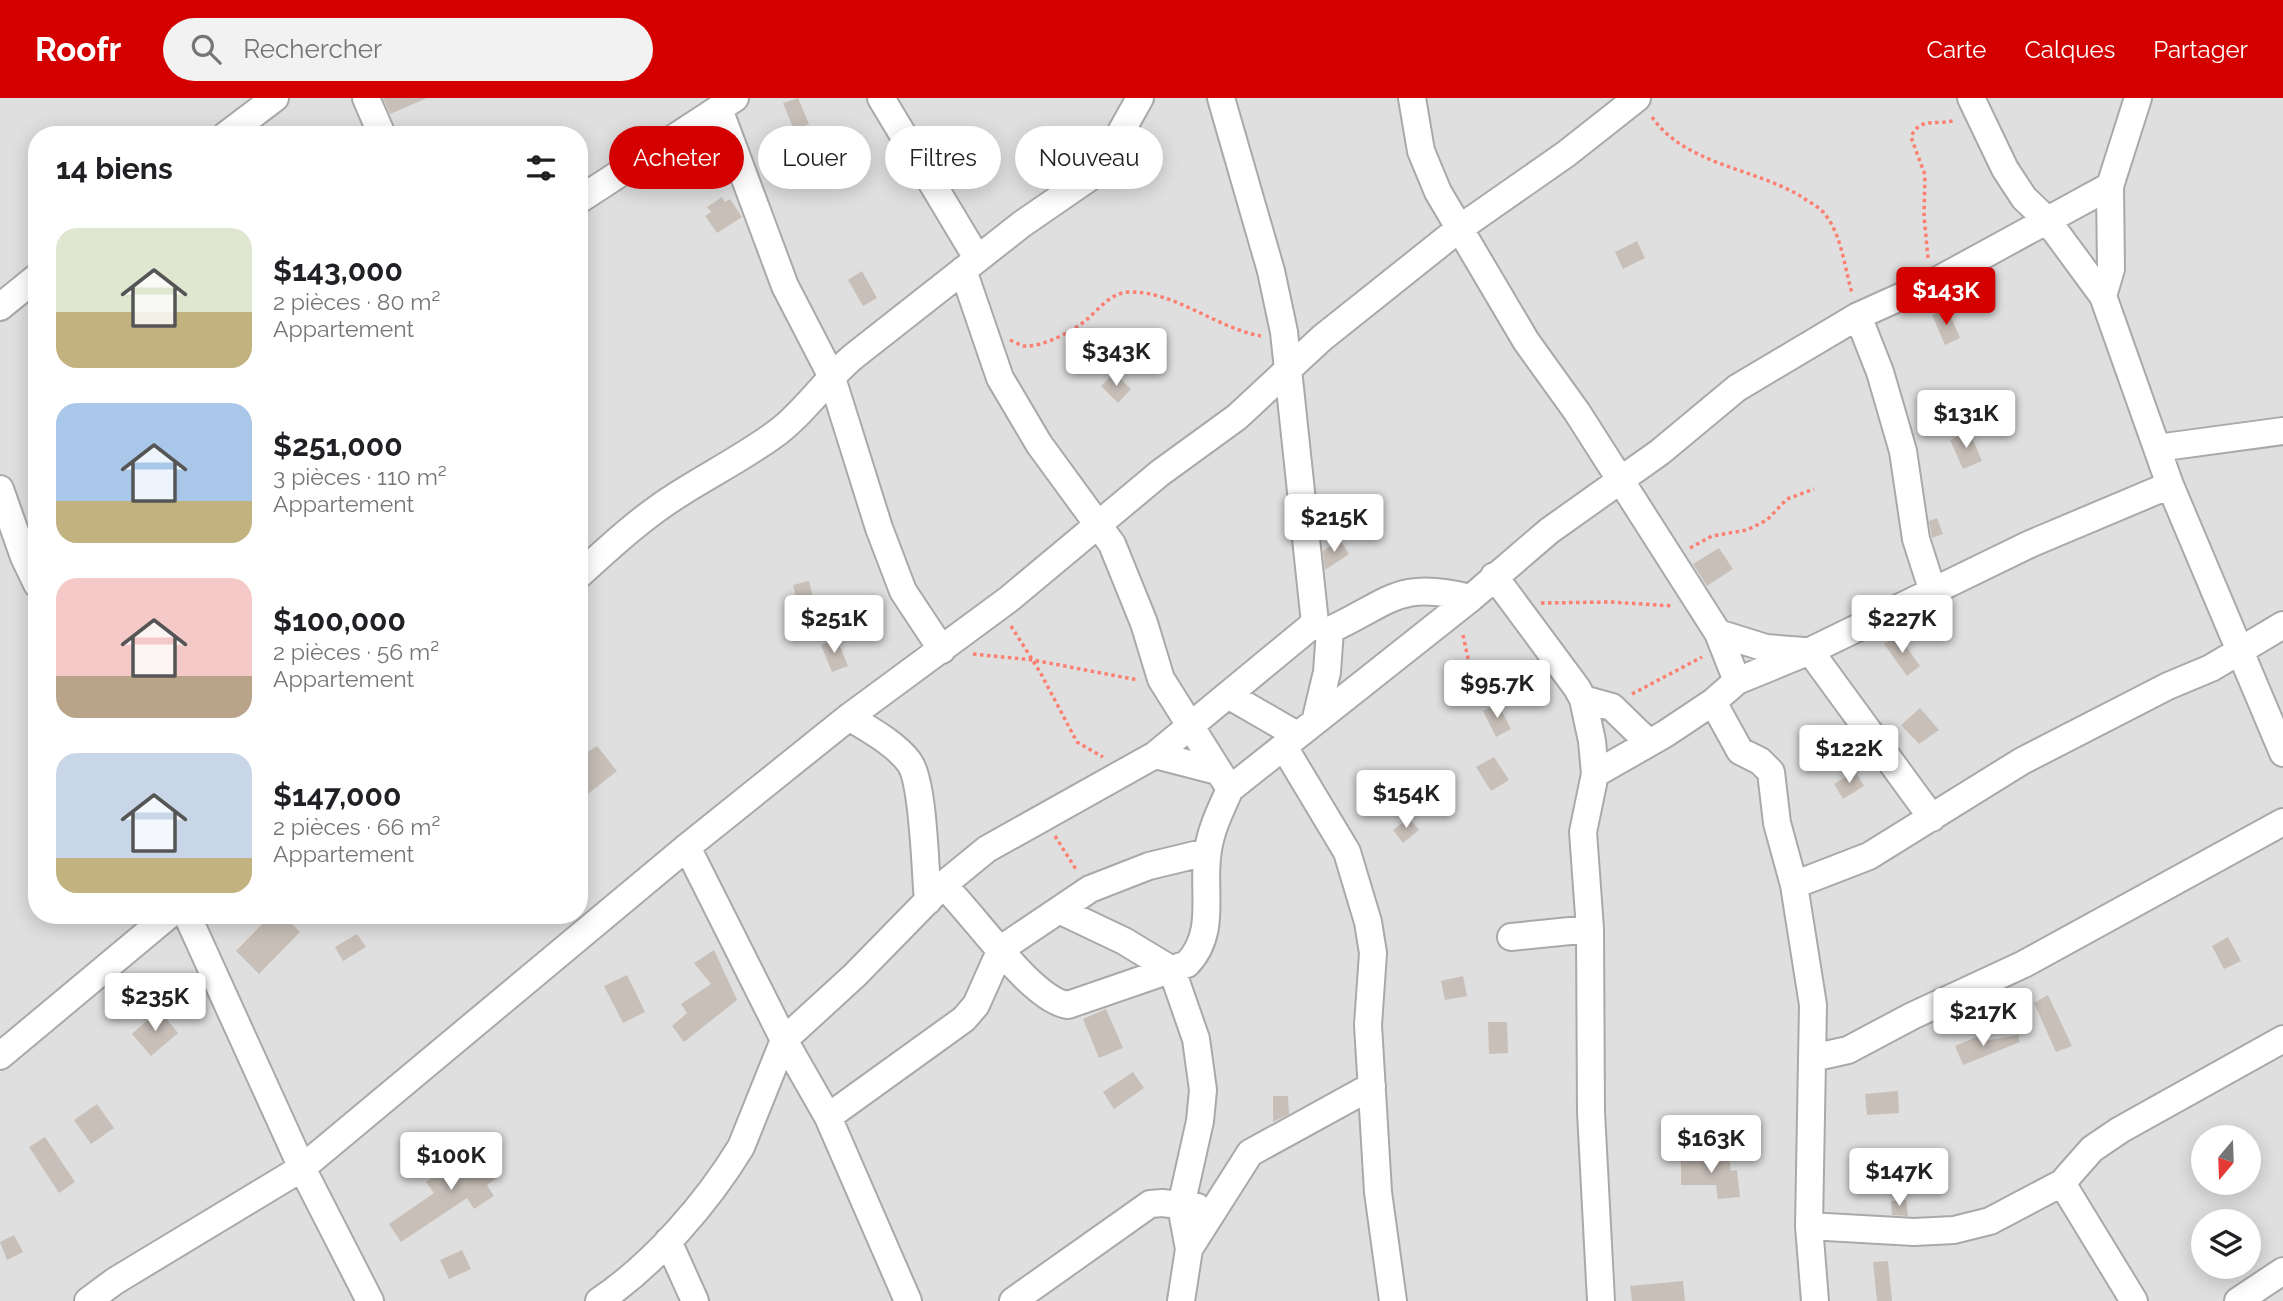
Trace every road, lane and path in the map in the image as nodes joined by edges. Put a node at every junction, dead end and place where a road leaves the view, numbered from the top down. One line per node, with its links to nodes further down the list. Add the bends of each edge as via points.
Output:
1 (275, 98): 11 (street)
2 (366, 98): 12 (street)
3 (881, 98): 17 (street)
4 (1140, 98): 17 (street, via 1099,171)
5 (1221, 98): 24 (street, via 1271,271)
6 (1412, 98): 16 (street, via 1421,150 1438,192)
7 (2138, 98): 13 (street)
8 (1642, 103): 16 (street); 22 (path, via 1658,126 1701,156 1791,191 1822,211 1837,234)
9 (727, 104): 14 (street); 27 (street, via 785,286)
10 (1974, 105): 15 (street, via 2005,169 2024,198); 18 (path, via 1944,124 1924,122 1910,137 1922,161 1927,256)
11 (238, 126)
12 (378, 126)
13 (2110, 186): 15 (street); 20 (street, via 2111,270)
14 (588, 194)
15 (2047, 220): 18 (street); 20 (street)
16 (1460, 228): 25 (street); 30 (street, via 1526,341)
17 (970, 264): 23 (street); 27 (street)
18 (1938, 280): 22 (street)
19 (28, 284): 21 (street)
20 (2103, 296): 29 (street)
21 (0, 307)
22 (1858, 316): 30 (street, via 1737,387 1660,452); 39 (street, via 1903,451 1916,539)
23 (984, 331): 24 (path, via 1025,346 1049,341 1084,322 1113,296 1128,292 1169,300 1217,324); 34 (street, via 1000,378 1039,444)
24 (1284, 336): 25 (street); 26 (street)
25 (1322, 338): 26 (street)
26 (1287, 374): 34 (street); 45 (street)
27 (831, 375): 37 (street, via 782,429 632,527); 47 (street, via 903,591)
28 (2283, 430): 29 (street)
29 (2157, 448): 31 (street)
30 (1618, 480): 36 (street); 38 (street)
31 (2171, 485): 39 (street, via 2030,544); 49 (street)
32 (0, 489): 35 (street)
33 (1814, 489): 36 (path, via 1787,499 1768,520 1747,530 1712,536)
34 (1098, 526): 42 (street); 51 (street, via 1125,574)
35 (28, 561)
36 (1671, 561): 43 (street)
37 (588, 567)
38 (1494, 576): 40 (street); 41 (street)
39 (1933, 592): 48 (street)
40 (1467, 601): 45 (street, via 1417,589); 53 (path, via 1465,651); 60 (street)
41 (1513, 601): 43 (path); 55 (street)
42 (998, 607): 47 (street); 50 (path)
43 (1700, 607): 46 (street)
44 (2283, 625): 49 (street)
45 (1323, 626): 54 (street); 60 (street, via 1327,672)
46 (1719, 640): 48 (street); 52 (street); 57 (path)
47 (942, 650): 50 (path); 58 (street)
48 (1810, 651): 52 (street); 68 (street)
49 (2239, 653): 62 (street); 68 (street, via 2062,739)
50 (1033, 660): 51 (path, via 1133,680); 64 (path, via 1077,742)
51 (1161, 679): 59 (street)
52 (1737, 681): 56 (street)
53 (1480, 689)
54 (1228, 695): 59 (street); 60 (street)
55 (1583, 699): 57 (street); 65 (street)
56 (1713, 702): 61 (street); 72 (street, via 1740,751 1771,772 1777,823)
57 (1612, 707): 61 (street)
58 (849, 717): 70 (street); 74 (street, via 909,762 920,785)
59 (1189, 725): 63 (street); 66 (street)
60 (1299, 734): 66 (street); 86 (street, via 1347,852 1368,922 1373,953 1368,1026)
61 (1649, 743): 65 (street)
62 (2283, 753)
63 (1155, 755): 64 (street); 66 (street)
64 (1130, 769): 67 (street)
65 (1595, 774): 78 (street, via 1583,832)
66 (1224, 780): 71 (street)
67 (1044, 816): 73 (path); 74 (street, via 986,849)
68 (1932, 818): 72 (street, via 1869,856)
69 (2283, 822): 85 (street, via 2024,964 1848,1050)
70 (687, 847): 83 (street); 88 (street)
71 (1207, 852): 73 (street, via 1149,866); 81 (street, via 1205,932 1197,954)
72 (1794, 885): 85 (street, via 1813,1005)
73 (1090, 889): 75 (street)
74 (936, 893): 80 (street); 83 (street)
75 (1061, 911): 80 (street); 81 (street)
76 (158, 924): 84 (street)
77 (191, 924): 88 (street)
78 (1590, 929): 79 (street); 104 (street, via 1591,1112)
79 (1511, 937)
80 (1001, 949): 81 (street, via 1021,975 1057,1004 1068,1005); 87 (street, via 976,1005 964,1019)
81 (1172, 970): 90 (street, via 1196,1039 1203,1090)
82 (2283, 1039): 89 (street, via 2120,1130 2092,1150)
83 (784, 1040): 87 (street); 93 (street, via 741,1147)
84 (0, 1056)
85 (1812, 1058): 92 (street)
86 (1372, 1086): 91 (street, via 1250,1153); 103 (street, via 1378,1192)
87 (828, 1117): 100 (street)
88 (302, 1168): 96 (street); 97 (street)
89 (2062, 1183): 92 (street, via 1990,1222 1954,1230); 106 (street)
90 (1181, 1206): 91 (street); 94 (street); 101 (street, via 1163,1203 1140,1209)
91 (1216, 1209): 94 (street)
92 (1809, 1226): 105 (street)
93 (668, 1241): 98 (street); 99 (street)
94 (1189, 1249): 102 (street)
95 (2283, 1271): 107 (street)
96 (88, 1301)
97 (370, 1301)
98 (599, 1301)
99 (695, 1301)
100 (908, 1301)
101 (1013, 1301)
102 (1181, 1301)
103 (1393, 1301)
104 (1601, 1301)
105 (1815, 1301)
106 (2134, 1301)
107 (2238, 1301)

